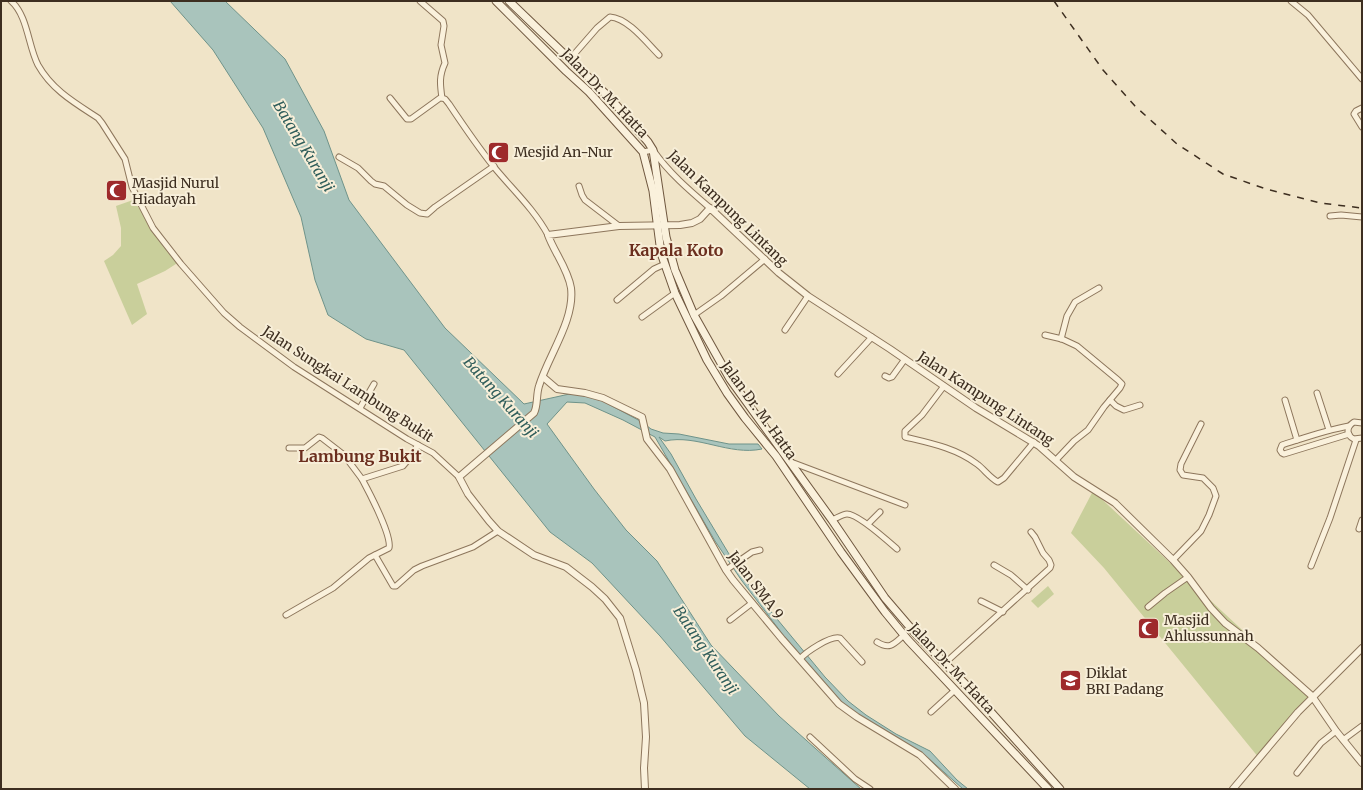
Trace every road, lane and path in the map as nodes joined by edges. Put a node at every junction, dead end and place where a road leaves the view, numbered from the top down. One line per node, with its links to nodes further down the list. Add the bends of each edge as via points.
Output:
1 (11, 1): 48 (street, Jalan Sungkai Lambung Bukit, via 20,13 38,65 60,93 102,123 125,159 132,187 153,228 210,299 263,344)
2 (420, 1): 12 (street, via 441,19 444,26 441,45 445,63 440,72)
3 (496, 1): 7 (main road, Jalan Dr. M. Hatta)
4 (509, 1): 6 (main road, Jalan Dr. M. Hatta)
5 (1291, 1): 10 (street, via 1308,15)
6 (551, 43): 7 (main road); 9 (main road, Jalan Dr. M. Hatta)
7 (545, 50): 16 (main road, Jalan Dr. M. Hatta, via 589,92)
8 (659, 55): 9 (street, via 624,22 616,17 610,17)
9 (570, 59): 15 (main road, Jalan Dr. M. Hatta, via 611,99)
10 (1362, 79)
11 (390, 98): 12 (street, via 407,119 411,119)
12 (442, 98): 18 (street)
13 (1362, 108): 14 (street, via 1354,114)
14 (1362, 127)
15 (652, 150): 16 (street); 20 (street, Jalan Kampung Lintang, via 677,180); 24 (main road, Jalan Dr. M. Hatta, via 658,180)
16 (643, 152): 24 (main road, Jalan Dr. M. Hatta)
17 (339, 157): 18 (street, via 358,168 375,184 384,186 407,205 424,214)
18 (494, 166): 25 (street)
19 (579, 186): 23 (street, via 585,200)
20 (710, 208): 24 (street, via 700,219 692,223); 26 (street, Jalan Kampung Lintang)
21 (1330, 216): 22 (street)
22 (1362, 217)
23 (619, 226): 24 (street); 25 (street)
24 (661, 226): 27 (main road, Jalan Dr. M. Hatta, via 661,253); 32 (main road, Jalan Dr. M. Hatta, via 675,270)
25 (548, 234): 41 (street, via 553,249 566,271 572,298)
26 (765, 259): 30 (street, Jalan Kampung Lintang); 32 (street)
27 (665, 264): 29 (main road, Jalan Dr. M. Hatta); 31 (street, via 654,269)
28 (1099, 288): 37 (street, via 1075,302 1067,316)
29 (675, 293): 33 (street); 87 (main road, Jalan Dr. M. Hatta, via 717,376 745,418 776,456 853,569)
30 (808, 296): 34 (street); 36 (street, Jalan Kampung Lintang)
31 (617, 300)
32 (694, 315): 60 (main road, Jalan Dr. M. Hatta, via 730,379)
33 (642, 317)
34 (785, 330)
35 (1045, 336): 37 (street)
36 (872, 337): 38 (street, Jalan Kampung Lintang); 39 (street)
37 (1061, 339): 45 (street, via 1086,352 1121,382 1121,386)
38 (905, 359): 40 (street, via 892,376); 43 (street, Jalan Kampung Lintang)
39 (838, 374)
40 (885, 376)
41 (543, 377): 61 (street, via 534,413); 77 (street, Jalan SMA 9, via 552,386 603,398 642,417 646,435 652,446 670,469)
42 (374, 384): 48 (street)
43 (944, 386): 56 (street, Jalan Kampung Lintang); 56 (street, via 922,415 905,431 905,437 943,446 962,455 998,482)
44 (1317, 393): 52 (street)
45 (1110, 400): 47 (street, via 1124,410); 59 (street, via 1088,430)
46 (1285, 400): 55 (street)
47 (1140, 405)
48 (360, 408): 57 (street, Jalan Sungkai Lambung Bukit)
49 (1362, 423): 51 (street, via 1354,422)
50 (1201, 424): 74 (street, via 1180,470 1183,475 1203,478 1213,488 1216,496 1201,531)
51 (1349, 426): 52 (street); 53 (street)
52 (1329, 430): 55 (street)
53 (1349, 434): 54 (street, via 1352,438); 55 (street, via 1284,454 1280,451 1282,446)
54 (1360, 439): 76 (street, via 1346,469)
55 (1297, 440)
56 (1034, 442): 59 (street, Jalan Kampung Lintang)
57 (418, 445): 61 (street, Jalan Sungkai Lambung Bukit, via 433,453); 62 (street, via 403,466)
58 (289, 448): 62 (street, via 305,448 319,437 322,438 344,455)
59 (1056, 460): 74 (street, Jalan Kampung Lintang, via 1074,477 1115,504)
60 (790, 461): 63 (street); 65 (main road, Jalan Dr. M. Hatta)
61 (459, 477): 69 (street, via 468,494)
62 (362, 479): 73 (street, via 389,541 389,548)
63 (905, 505)
64 (880, 512): 67 (street)
65 (832, 520): 67 (street, via 848,514); 86 (main road, Jalan Dr. M. Hatta, via 885,598)
66 (1362, 520): 68 (street)
67 (868, 524): 71 (street)
68 (1358, 529)
69 (498, 531): 73 (street, via 473,547 414,570 396,586); 102 (street, via 534,555 566,567 605,599 620,618 644,704)
70 (1031, 532): 79 (street, via 1049,560 1050,568)
71 (897, 549)
72 (760, 550): 77 (street, via 752,552)
73 (375, 555): 84 (street, via 333,588)
74 (1173, 560): 78 (street, Jalan Kampung Lintang)
75 (994, 565): 79 (street, via 1011,575)
76 (1311, 566)
77 (728, 568): 81 (street, Jalan SMA 9, via 733,580)
78 (1188, 577): 82 (street); 94 (street, Jalan Kampung Lintang, via 1211,608 1226,623)
79 (1028, 590): 83 (street)
80 (981, 601): 83 (street)
81 (752, 603): 85 (street); 90 (street, Jalan SMA 9)
82 (1148, 607)
83 (1003, 612): 92 (street)
84 (286, 615)
85 (730, 620)
86 (915, 633): 87 (main road); 92 (main road, Jalan Dr. M. Hatta)
87 (906, 637): 88 (street, via 887,646); 93 (main road, Jalan Dr. M. Hatta)
88 (877, 642)
89 (1362, 648): 94 (street)
90 (802, 656): 91 (street, via 827,640 837,637); 104 (street, Jalan SMA 9, via 843,708 920,755)
91 (862, 662)
92 (944, 664): 106 (main road, Jalan Dr. M. Hatta, via 973,692)
93 (955, 690): 95 (street); 105 (main road, Jalan Dr. M. Hatta)
94 (1312, 696): 97 (street, Jalan Kampung Lintang); 107 (street)
95 (931, 712)
96 (1362, 726): 99 (street)
97 (1336, 730): 99 (street, Jalan Kampung Lintang); 101 (street, via 1321,743)
98 (810, 737): 103 (street, via 855,779)
99 (1343, 740): 100 (street, Jalan Kampung Lintang)
100 (1362, 764)
101 (1296, 773)
102 (645, 789)
103 (870, 789)
104 (955, 789)
105 (1048, 789)
106 (1060, 789)
107 (1233, 789)

